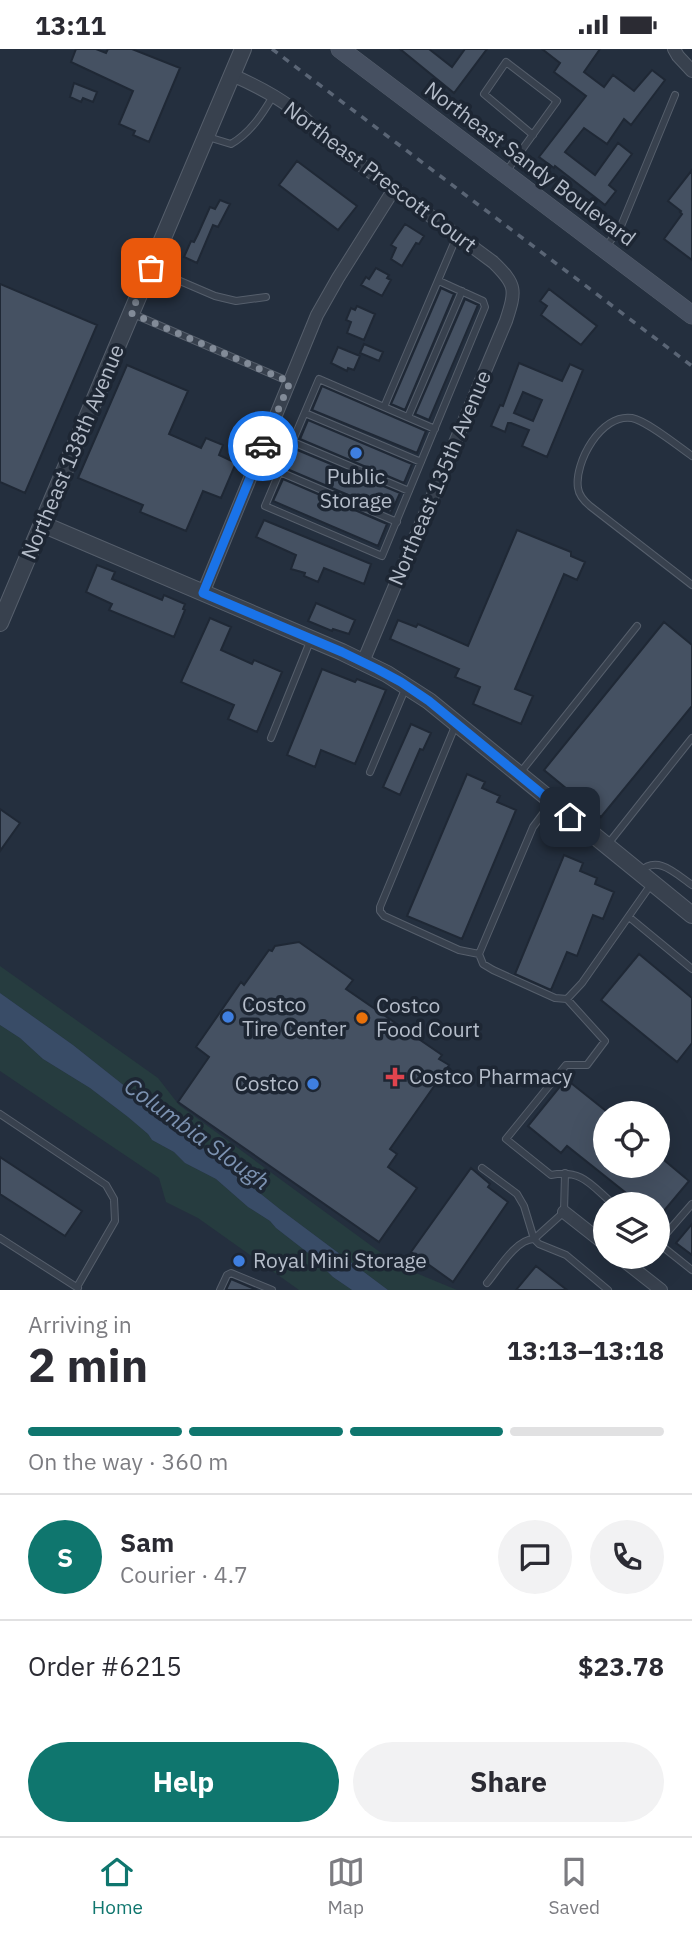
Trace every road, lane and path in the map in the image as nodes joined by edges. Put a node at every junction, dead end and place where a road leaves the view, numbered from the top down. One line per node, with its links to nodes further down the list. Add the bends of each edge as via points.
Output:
1 (243, 49): 5 (street, Northeast 138th Avenue)
2 (340, 49): 10 (main road, Northeast Sandy Boulevard)
3 (674, 49): 4 (street)
4 (692, 71)
5 (232, 75): 7 (street, Northeast Prescott Court); 9 (street, Northeast 138th Avenue)
6 (675, 95): 13 (lane, via 621,226)
7 (273, 96): 9 (lane, via 243,137 231,144); 11 (street, Northeast Prescott Court)
8 (533, 135): 8 (lane, via 557,101 506,62 484,94); 10 (lane)
9 (206, 136): 14 (street, Northeast 138th Avenue)
10 (505, 173): 13 (main road, Northeast Sandy Boulevard)
11 (394, 189): 12 (street, Northeast Prescott Court); 21 (street, via 317,315)
12 (457, 236): 15 (lane); 17 (street, Northeast Prescott Court, via 505,273)
13 (605, 249): 20 (main road, Northeast Sandy Boulevard)
14 (151, 268): 18 (lane, via 215,296 236,301); 19 (street, Northeast 138th Avenue)
15 (439, 281): 16 (lane); 22 (lane)
16 (462, 291): 24 (lane); 25 (lane, via 483,301 485,307)
17 (513, 293): 38 (street, Northeast 135th Avenue, via 506,321)
18 (266, 297)
19 (131, 313): 21 (lane); 32 (street, Northeast 138th Avenue)
20 (692, 315)
21 (290, 382): 34 (street)
22 (384, 407): 23 (lane, via 319,379); 24 (lane)
23 (305, 413): 26 (lane); 28 (lane)
24 (408, 417): 25 (lane)
25 (435, 429): 28 (lane)
26 (293, 442): 29 (lane); 30 (lane)
27 (692, 456): 33 (lane, via 633,418 621,418 597,434 579,470 578,487 590,506)
28 (421, 462): 30 (lane)
29 (280, 472): 31 (lane); 31 (lane, via 265,506 382,556)
30 (409, 491): 31 (lane)
31 (397, 521)
32 (42, 524): 34 (street); 35 (street, Northeast 138th Avenue)
33 (692, 585)
34 (203, 593): 37 (street)
35 (0, 623)
36 (637, 626): 44 (lane)
37 (312, 639): 38 (street); 41 (lane)
38 (363, 662): 39 (street)
39 (407, 686): 40 (street); 43 (lane)
40 (456, 724): 44 (street); 51 (lane, via 380,911 459,950)
41 (271, 738)
42 (692, 738): 46 (lane)
43 (370, 772)
44 (519, 774): 45 (street)
45 (552, 802): 46 (street); 51 (lane, via 533,827)
46 (607, 846): 47 (street)
47 (646, 878): 48 (lane, via 647,865 653,863); 49 (street); 50 (lane)
48 (692, 885)
49 (692, 915)
50 (629, 917): 52 (lane); 53 (lane)
51 (479, 954): 53 (lane, via 493,971)
52 (692, 969)
53 (567, 999): 56 (lane, via 605,1041 587,1065 566,1065 506,1139 551,1175)
54 (0, 1114): 66 (lane, via 106,1185 114,1199 115,1221)
55 (482, 1168): 62 (lane, via 517,1194)
56 (565, 1173): 57 (lane, via 575,1174); 59 (lane)
57 (599, 1192)
58 (692, 1203): 64 (lane, via 658,1243)
59 (564, 1212): 60 (street); 62 (lane)
60 (593, 1235)
61 (0, 1238): 66 (lane)
62 (534, 1239): 65 (lane, via 518,1244); 70 (lane, via 566,1255)
63 (636, 1270): 67 (street)
64 (692, 1270)
65 (486, 1283)
66 (78, 1288)
67 (659, 1289)
68 (220, 1290): 69 (lane, via 231,1273)
69 (272, 1290)
70 (608, 1290)

